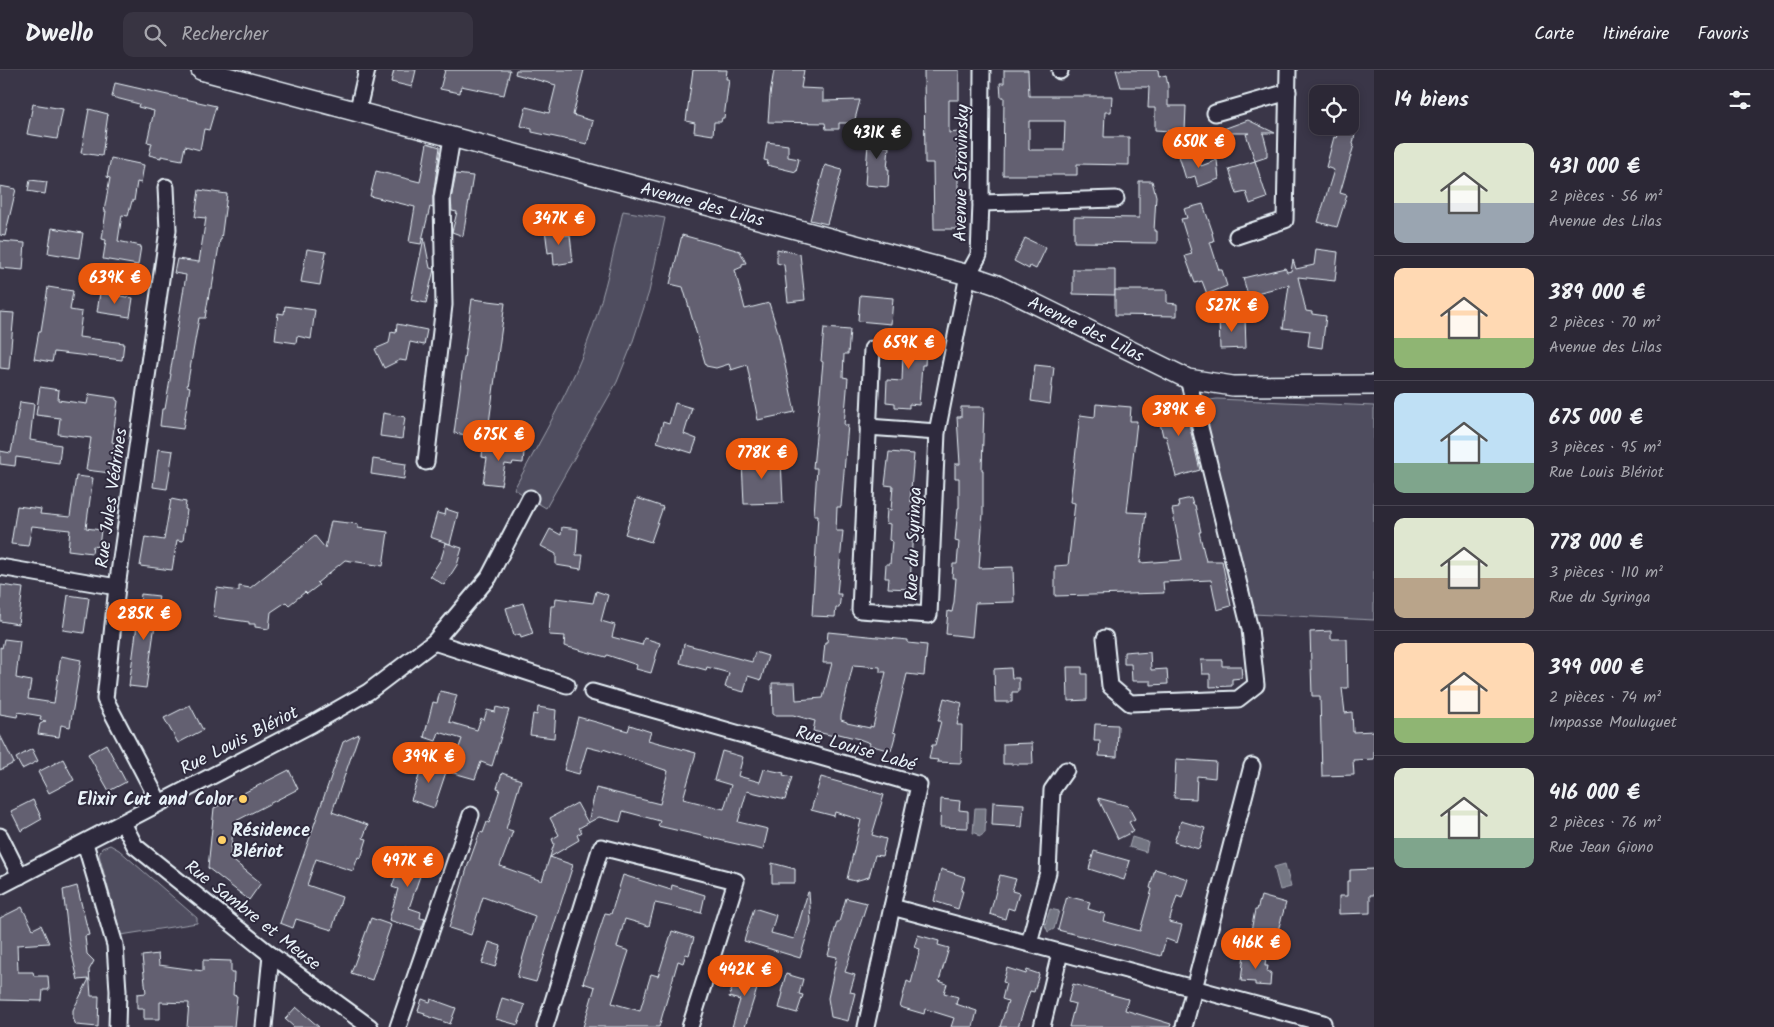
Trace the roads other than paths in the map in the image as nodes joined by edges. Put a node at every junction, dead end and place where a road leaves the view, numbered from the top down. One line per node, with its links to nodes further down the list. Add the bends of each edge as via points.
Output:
1 (367, 70): 6 (street)
2 (982, 70): 11 (street, Avenue Stravinsky)
3 (1288, 70): 5 (street)
4 (207, 71): 6 (street, Avenue des Lilas)
5 (1288, 92): 7 (street); 12 (street, via 1285,220)
6 (357, 113): 8 (street, Avenue des Lilas)
7 (1215, 113)
8 (452, 138): 13 (street, Avenue des Lilas); 19 (street, via 442,198 444,305)
9 (166, 187): 22 (street, Rue Jules Védrines, via 168,230)
10 (1116, 199): 11 (street)
11 (982, 204): 13 (street, Avenue Stravinsky, via 978,255)
12 (1237, 236)
13 (968, 274): 15 (street, Avenue des Lilas, via 997,285); 18 (street, Rue du Syringa)
14 (872, 349): 17 (street, Rue du Syringa)
15 (1188, 379): 16 (street, Avenue des Lilas, via 1232,386); 23 (street, via 1250,629 1256,685 1238,699 1130,703 1110,686)
16 (1374, 385)
17 (868, 427): 18 (street); 18 (street, Rue du Syringa, via 860,610 929,615)
18 (936, 432)
19 (426, 462)
20 (530, 498): 24 (street, Rue Louis Blériot, via 488,577)
21 (0, 567): 22 (street)
22 (118, 587): 29 (street, Rue Jules Védrines, via 105,700)
23 (1105, 638)
24 (434, 642): 25 (street); 29 (street, Rue Louis Blériot, via 368,692)
25 (568, 685)
26 (592, 692): 36 (street, Rue Louise Labé, via 919,785)
27 (1252, 766): 40 (street)
28 (1066, 770): 37 (street, via 1052,790 1048,872)
29 (159, 802): 31 (street, Rue Louis Blériot)
30 (471, 815): 44 (street)
31 (123, 823): 33 (street, Rue Louis Blériot); 39 (street, Rue Sambre et Meuse, via 135,846)
32 (0, 836): 34 (street)
33 (85, 843): 34 (street, Rue Louis Blériot); 41 (street, via 115,945)
34 (20, 876): 35 (street, Rue Louis Blériot)
35 (0, 886)
36 (892, 907): 37 (street); 47 (street)
37 (1029, 943): 38 (street)
38 (1060, 952): 40 (street); 48 (street)
39 (271, 955): 42 (street); 43 (street, Rue Sambre et Meuse)
40 (1194, 988): 49 (street); 50 (street, via 1323,1023)
41 (117, 1027)
42 (264, 1027)
43 (370, 1027)
44 (398, 1027)
45 (545, 1027): 46 (street, via 601,847 736,881)
46 (690, 1027)
47 (866, 1027)
48 (1042, 1027)
49 (1184, 1027)
50 (1322, 1027)

